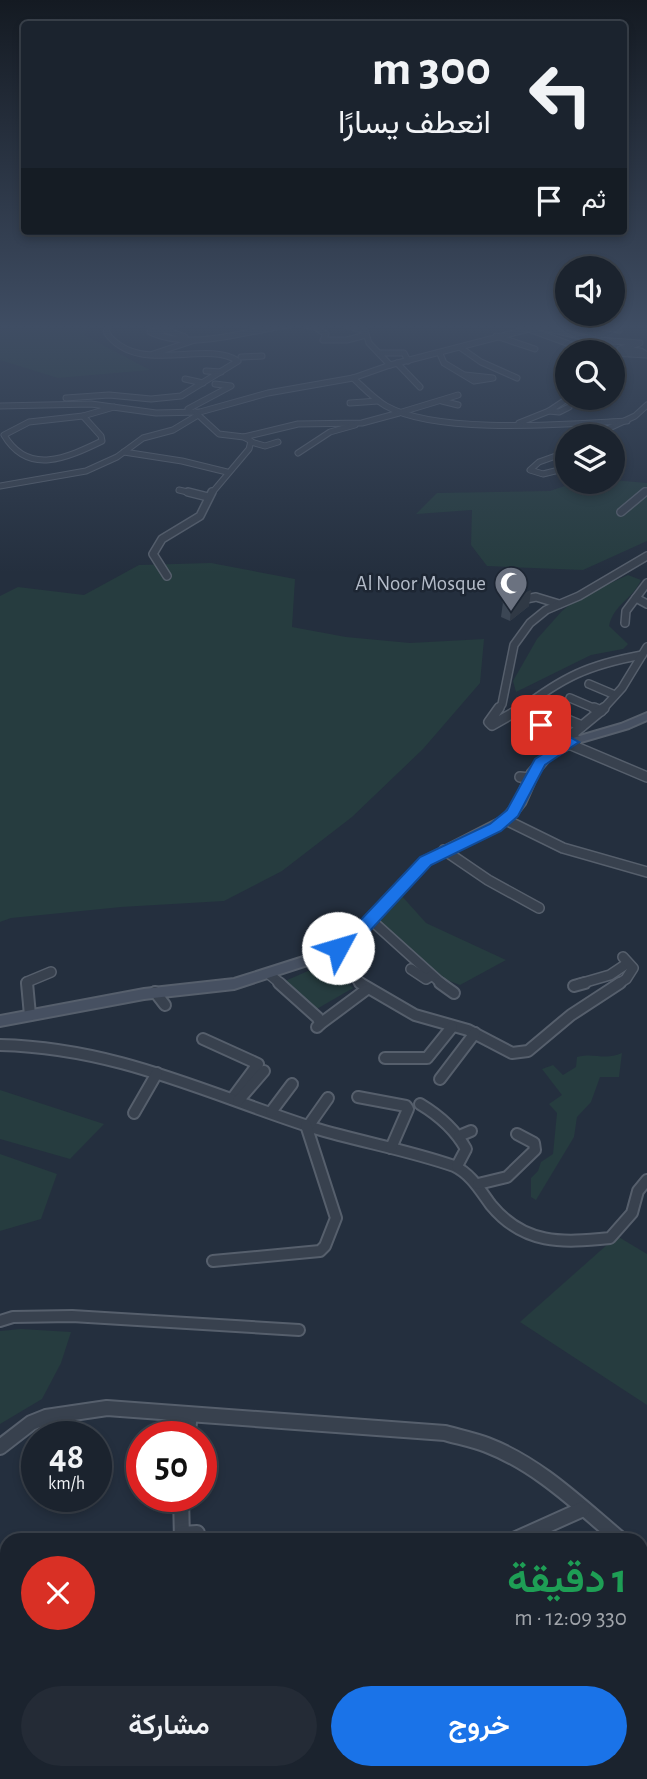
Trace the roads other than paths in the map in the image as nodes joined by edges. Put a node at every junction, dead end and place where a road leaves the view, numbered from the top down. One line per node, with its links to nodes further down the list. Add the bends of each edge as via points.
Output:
1 (110, 407): 9 (street)
2 (127, 407): 9 (street)
3 (192, 407): 12 (street)
4 (219, 407): 13 (street)
5 (389, 407): 14 (street)
6 (420, 407): 14 (street)
7 (555, 407): 11 (street)
8 (645, 407): 20 (street, via 635,418)
9 (116, 408): 12 (street); 15 (street)
10 (562, 410): 11 (street)
11 (549, 411): 18 (street)
12 (177, 413): 13 (street)
13 (197, 413): 23 (street, via 219,434); 26 (street, via 173,430)
14 (400, 413): 17 (street); 18 (street, via 438,422)
15 (83, 416): 31 (street, via 102,441); 31 (street, via 19,426 4,435 10,447 27,460 46,462)
16 (275, 417): 21 (street)
17 (362, 423): 21 (street, via 304,423); 25 (street)
18 (506, 424): 19 (street)
19 (555, 424)
20 (611, 424)
21 (275, 430): 23 (street)
22 (138, 431): 26 (street)
23 (244, 437): 27 (street)
24 (313, 437): 25 (street)
25 (322, 437): 30 (street)
26 (143, 438): 29 (street)
27 (251, 442): 28 (street, via 265,446); 34 (street)
28 (278, 442)
29 (124, 452): 34 (street); 36 (street, via 77,474)
30 (298, 453)
31 (62, 456): 33 (street)
32 (555, 456): 35 (street, via 530,470)
33 (71, 460)
34 (227, 472): 39 (street)
35 (555, 472)
36 (0, 486)
37 (179, 490): 39 (street)
38 (647, 491): 40 (street)
39 (208, 497): 42 (street, via 200,516 162,539 154,551)
40 (621, 512)
41 (647, 556): 45 (street)
42 (167, 576)
43 (647, 583): 44 (street)
44 (636, 598): 46 (street); 48 (street, via 626,611)
45 (559, 604): 47 (street, via 536,597 524,598); 50 (street, via 530,623 514,645 502,704 489,722 492,725 501,724 562,679 600,664)
46 (647, 604)
47 (515, 606)
48 (625, 623)
49 (647, 647): 50 (street)
50 (643, 656): 52 (street)
51 (589, 684): 52 (street)
52 (615, 695): 55 (street)
53 (570, 698): 55 (street)
54 (536, 707): 56 (street)
55 (601, 711): 58 (street)
56 (555, 714): 58 (street); 59 (street, via 540,727)
57 (647, 716): 59 (main road)
58 (582, 726): 59 (street, via 570,736)
59 (573, 742): 60 (street); 61 (main road, via 547,756 525,778 519,804)
60 (647, 777)
61 (506, 820): 62 (main road); 63 (street, via 563,848)
62 (444, 850): 64 (street); 65 (main road, via 419,866)
63 (647, 872)
64 (539, 908)
65 (371, 920): 66 (main road, via 351,940); 70 (street)
66 (328, 953): 69 (main road); 72 (street)
67 (411, 969): 70 (street, via 426,979)
68 (51, 972): 76 (street, via 27,982)
69 (269, 974): 72 (street, via 318,1018 318,1026); 73 (main road, via 234,984)
70 (431, 976): 74 (street)
71 (574, 986): 79 (street, via 610,975 626,960 633,968 626,979 570,1015 528,1051 512,1053)
72 (367, 989): 78 (street, via 424,1020)
73 (155, 992): 75 (street); 76 (main road)
74 (454, 993)
75 (164, 1004)
76 (30, 1015): 77 (main road)
77 (0, 1021)
78 (453, 1027): 79 (street); 82 (street, via 427,1058)
79 (475, 1033): 85 (street)
80 (203, 1039): 89 (street, via 258,1064)
81 (0, 1045): 84 (street, via 62,1048)
82 (385, 1058)
83 (264, 1071): 89 (street)
84 (157, 1073): 89 (street); 92 (street)
85 (440, 1079)
86 (292, 1084): 91 (street)
87 (358, 1097): 97 (street, via 408,1109)
88 (328, 1098): 93 (street)
89 (235, 1100): 91 (street)
90 (420, 1104): 96 (street, via 443,1117)
91 (271, 1112): 93 (street)
92 (134, 1113)
93 (308, 1125): 97 (street); 101 (street, via 336,1218 325,1246 320,1251)
94 (471, 1131): 96 (street)
95 (517, 1134): 100 (street, via 534,1143 535,1150 507,1177)
96 (459, 1136): 98 (street, via 466,1149)
97 (391, 1148): 98 (street)
98 (457, 1166): 100 (street)
99 (647, 1180): 100 (street, via 638,1191 632,1213 610,1238 589,1240 521,1232 494,1208)
100 (478, 1184)
101 (213, 1261)
102 (0, 1321): 103 (street, via 72,1316)
103 (299, 1330)
104 (190, 1415): 105 (street); 106 (street, via 107,1408 63,1413 31,1423); 107 (street, via 445,1433 488,1446 522,1464)
105 (189, 1421)
106 (0, 1447)
107 (583, 1509): 110 (street); 111 (street)
108 (181, 1512): 109 (street)
109 (182, 1533)
110 (530, 1533)
111 (612, 1533)

